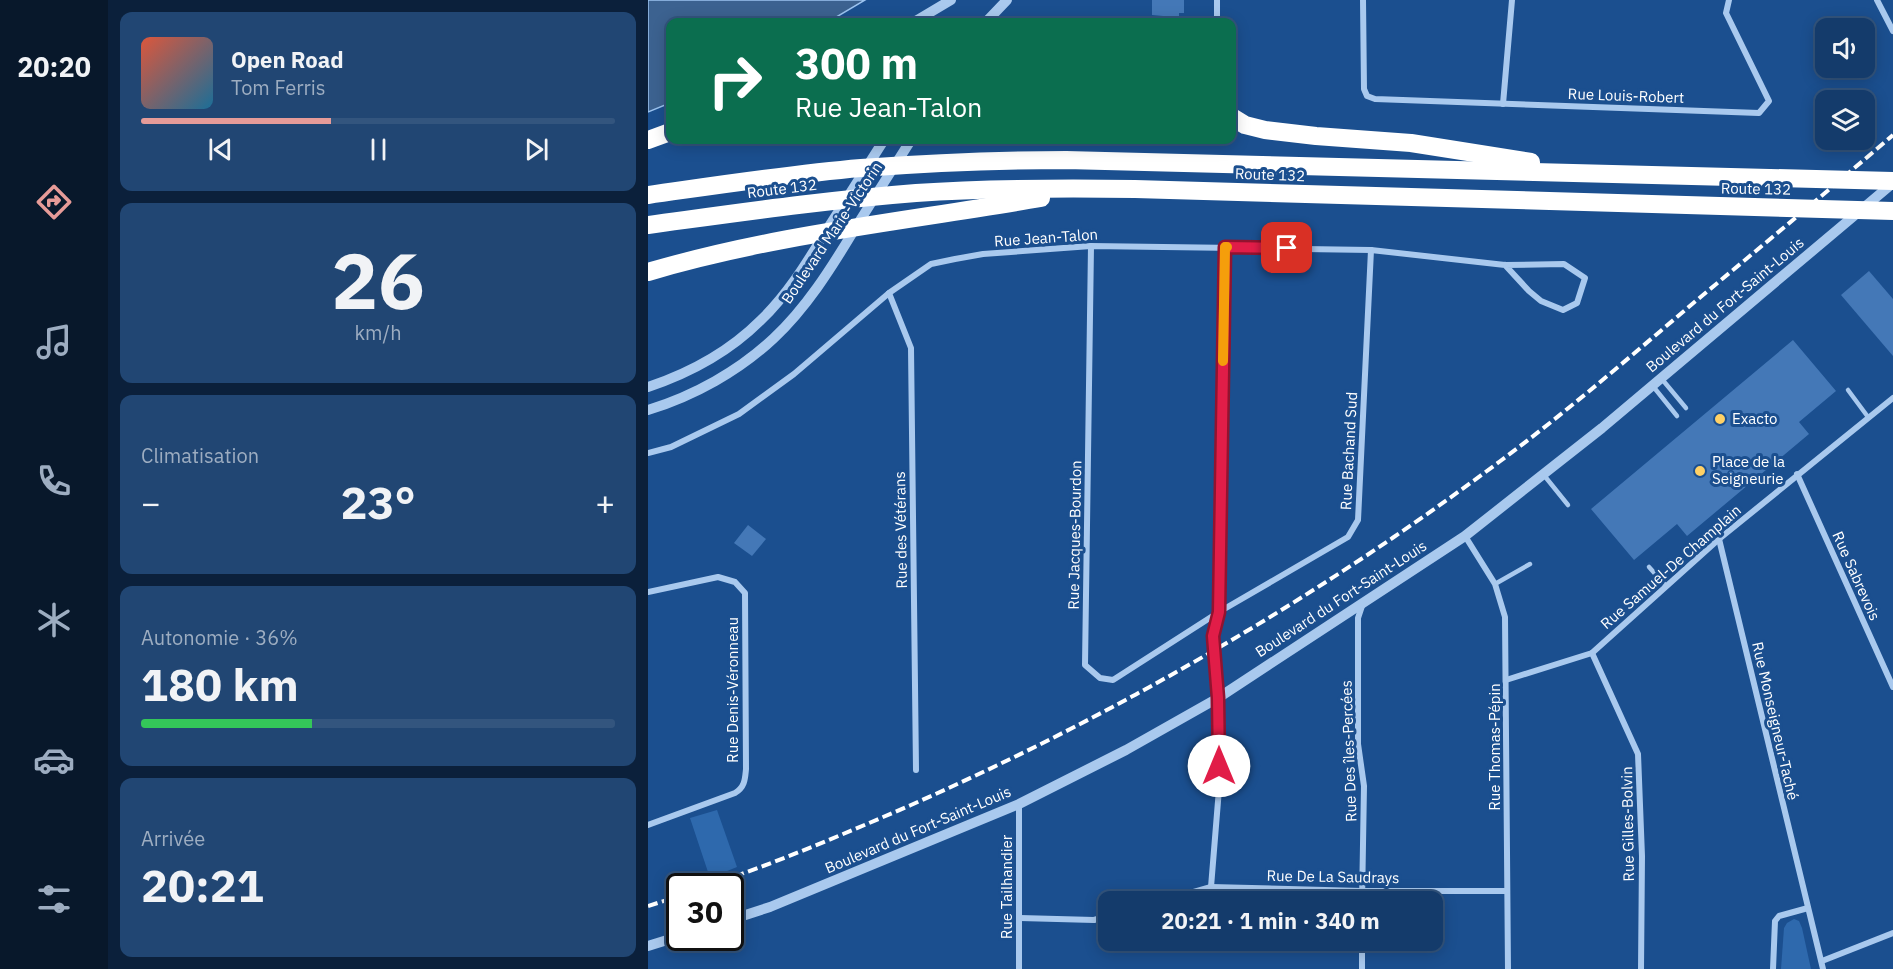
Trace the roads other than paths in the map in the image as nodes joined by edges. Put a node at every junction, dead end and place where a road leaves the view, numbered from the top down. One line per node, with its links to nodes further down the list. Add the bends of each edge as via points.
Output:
1 (951, 0): 8 (street)
2 (1007, 0): 9 (street)
3 (1217, 0): 10 (street)
4 (1363, 0): 12 (street, Rue Louis-Robert, via 1367,96)
5 (1512, 0): 12 (street)
6 (1729, 0): 12 (street, Rue Louis-Robert, via 1726,13 1768,101 1759,113)
7 (1877, 0): 11 (street)
8 (929, 18)
9 (990, 18)
10 (1217, 18)
11 (1893, 31)
12 (1503, 104)
13 (1236, 119): 18 (highway, via 1265,130 1411,143)
14 (666, 134): 15 (highway)
15 (648, 141)
16 (881, 144): 31 (street, Boulevard Marie-Victorin, via 808,260 761,321 720,353)
17 (908, 144): 35 (street, Boulevard Marie-Victorin, via 799,312 734,369 682,398)
18 (1601, 173): 19 (highway, Route 132); 21 (highway, Route 132, via 1015,160 860,168)
19 (1893, 182): 30 (street, Boulevard du Fort-Saint-Louis)
20 (1094, 189): 22 (highway, Route 132); 23 (highway, Route 132, via 870,197); 28 (highway, via 813,234)
21 (648, 195)
22 (1893, 211)
23 (648, 225)
24 (1091, 246): 25 (street, Rue Jean-Talon); 29 (street, Rue Jean-Talon, via 983,254 930,264); 50 (street, Rue Jacques-Bourdon, via 1085,665 1100,678 1113,680)
25 (1225, 247): 26 (street, Rue Jean-Talon); 50 (street)
26 (1371, 250): 27 (street, Rue Jean-Talon); 50 (street, Rue Bachand Sud, via 1358,520 1348,537)
27 (1505, 265): 27 (street, Rue Jean-Talon, via 1541,301 1563,310 1577,303 1585,278 1564,264)
28 (648, 272)
29 (889, 294): 38 (street, Rue Jean-Talon, via 794,374 739,414 671,447); 55 (street, Rue des Vétérans, via 911,348)
30 (1657, 382): 34 (lane); 36 (lane); 39 (street, Boulevard du Fort-Saint-Louis)
31 (648, 387)
32 (1848, 390): 37 (lane)
33 (1893, 398): 37 (street, Rue Samuel-De Champlain)
34 (1686, 408)
35 (648, 410)
36 (1677, 416)
37 (1868, 417): 40 (street, Rue Samuel-De Champlain)
38 (648, 453)
39 (1543, 474): 41 (lane); 42 (street, Boulevard du Fort-Saint-Louis)
40 (1797, 474): 43 (street, Rue Samuel-De Champlain); 53 (street, Rue Sabrevois)
41 (1568, 505)
42 (1465, 536): 46 (street, Rue Thomas-Pépin); 49 (street, Boulevard du Fort-Saint-Louis)
43 (1719, 539): 47 (street, Rue Samuel-De Champlain); 63 (street, Rue Monseigneur-Taché)
44 (1530, 564): 46 (lane)
45 (1649, 567): 47 (lane)
46 (1495, 584): 52 (street, Rue Thomas-Pépin, via 1505,617)
47 (1666, 586): 51 (street, Rue Samuel-De Champlain)
48 (648, 592): 57 (street, Rue Denis-Véronneau, via 718,577 735,582 745,593 746,769 744,783 735,793)
49 (1364, 602): 54 (street, Boulevard du Fort-Saint-Louis); 60 (street, Rue Des îles-Percées, via 1358,618 1358,744 1364,786)
50 (1219, 612): 54 (street, via 1213,636)
51 (1593, 653): 52 (street, Rue Samuel-De Champlain); 75 (street, Rue Gilles-Bolvin, via 1638,754)
52 (1506, 680): 62 (street, Rue Thomas-Pépin)
53 (1893, 687)
54 (1218, 698): 56 (street, Boulevard du Fort-Saint-Louis); 58 (street, via 1219,789)
55 (916, 770)
56 (1019, 804): 64 (street, Boulevard du Fort-Saint-Louis); 65 (street, Rue Tailhandier)
57 (648, 825)
58 (1211, 887): 59 (street, Rue De La Saudrays); 60 (street, Rue De La Saudrays)
59 (1197, 891)
60 (1362, 891)
61 (1443, 891): 62 (street, Rue De La Saudrays)
62 (1508, 891): 74 (street, Rue Thomas-Pépin)
63 (1808, 908): 71 (street, Rue Monseigneur-Taché); 76 (street, via 1779,916 1775,921)
64 (744, 915)
65 (1020, 918): 66 (street); 72 (street, Rue Tailhandier)
66 (1098, 919)
67 (1893, 933): 71 (street)
68 (666, 940): 69 (street)
69 (648, 946)
70 (1362, 951): 73 (street)
71 (1823, 965)
72 (1019, 969)
73 (1362, 969)
74 (1508, 969)
75 (1641, 969)
76 (1773, 969)

